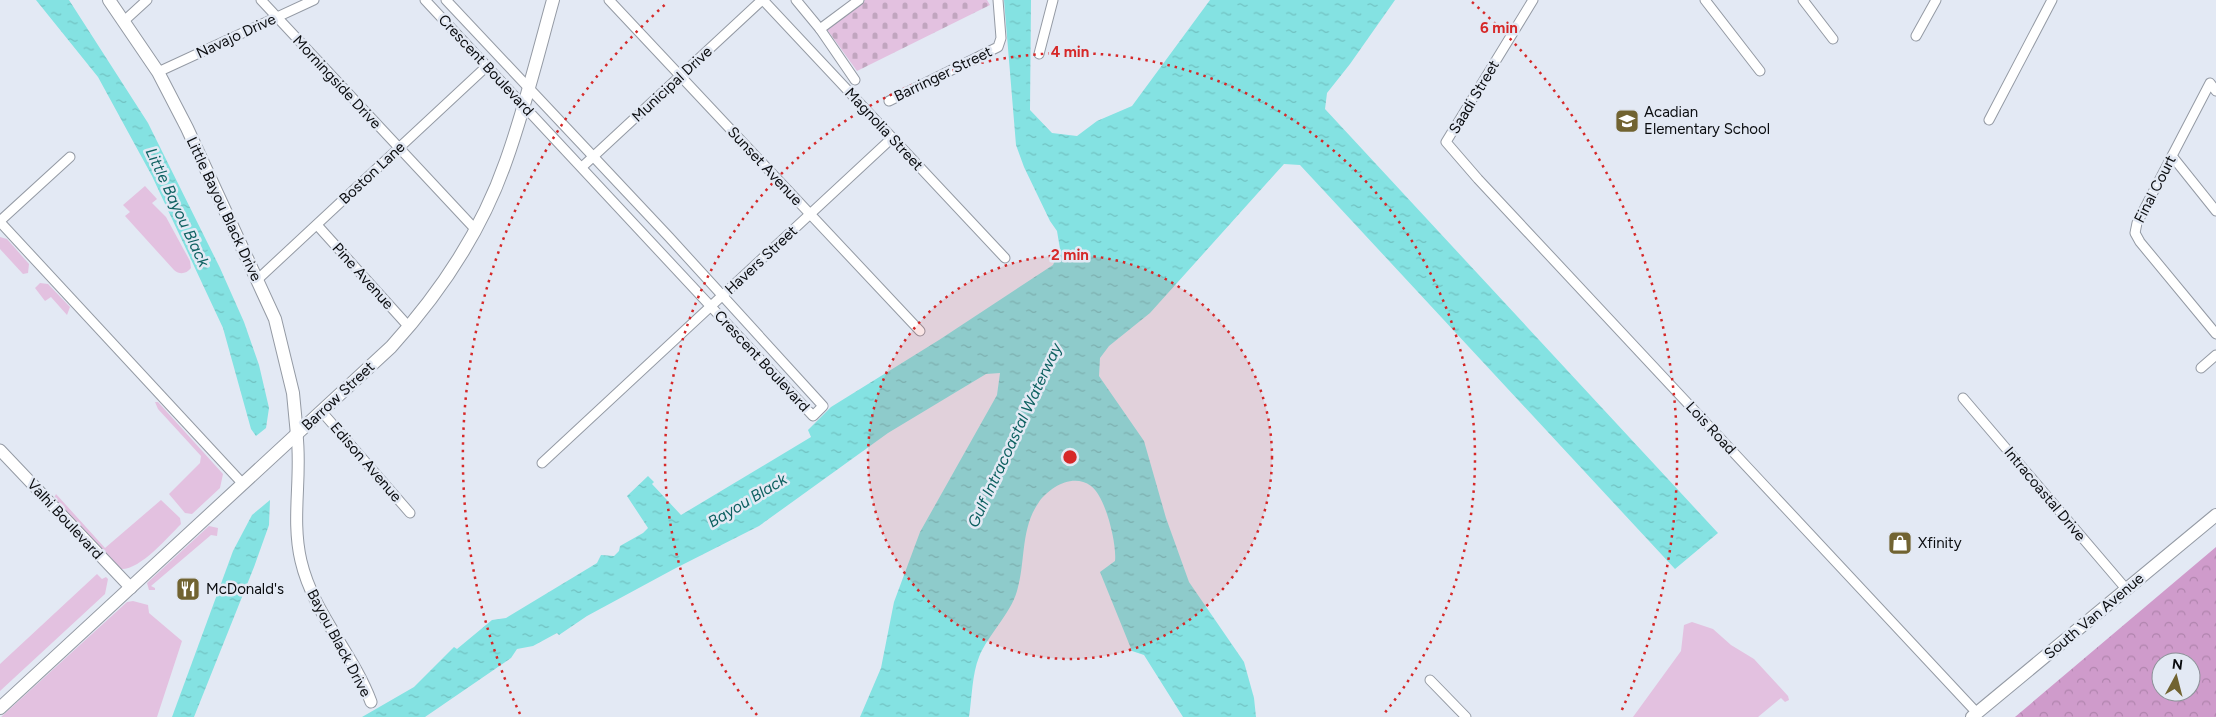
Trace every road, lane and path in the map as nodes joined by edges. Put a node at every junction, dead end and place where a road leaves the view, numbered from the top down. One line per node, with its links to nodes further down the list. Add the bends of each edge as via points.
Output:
1 (109, 0): 20 (main road, Little Bayou Black Drive)
2 (147, 0): 20 (street)
3 (261, 0): 19 (street, Morningside Drive)
4 (314, 0): 19 (street, Navajo Drive)
5 (425, 0): 25 (street, Crescent Boulevard)
6 (446, 0): 30 (street, Crescent Boulevard)
7 (553, 0): 30 (main road, Barrow Street)
8 (609, 0): 28 (street, Sunset Avenue)
9 (763, 0): 28 (street, Municipal Drive); 35 (street, Magnolia Street)
10 (796, 0): 21 (street)
11 (859, 0): 21 (street)
12 (998, 0): 32 (street, Barringer Street, via 1001,38 998,47)
13 (1053, 0): 24 (street)
14 (1533, 0): 36 (street, Saadi Street)
15 (1706, 0): 26 (street)
16 (1803, 0): 23 (street)
17 (1936, 0): 22 (street)
18 (2052, 0): 34 (street)
19 (277, 17): 27 (street, Navajo Drive); 37 (street, Morningside Drive)
20 (124, 21): 27 (main road, Little Bayou Black Drive)
21 (820, 29): 29 (street)
22 (1916, 36)
23 (1833, 39)
24 (1039, 54)
25 (487, 66): 33 (street, Crescent Boulevard); 37 (street, Boston Lane)
26 (1760, 71)
27 (158, 72): 48 (main road, Little Bayou Black Drive, via 188,128)
28 (680, 76): 40 (street, Municipal Drive); 43 (street, Sunset Avenue)
29 (855, 80)
30 (529, 89): 33 (main road, Barrow Street); 40 (street, Crescent Boulevard)
31 (2216, 91): 38 (street, Final Court, via 2210,83)
32 (889, 102)
33 (524, 106): 41 (street, Crescent Boulevard); 46 (main road, Barrow Street, via 506,161)
34 (1989, 120)
35 (892, 138): 43 (street, Havers Street); 47 (street, Magnolia Street)
36 (1446, 142): 69 (street, Lois Road)
37 (399, 148): 45 (street, Boston Lane); 46 (street, Morningside Drive)
38 (2172, 156): 42 (street); 53 (street, Final Court, via 2137,223 2135,233)
39 (70, 157): 44 (street)
40 (593, 157): 41 (street, Municipal Drive); 49 (street, Crescent Boulevard)
41 (582, 167): 50 (street, Crescent Boulevard)
42 (2216, 211)
43 (810, 214): 49 (street, Havers Street); 52 (street, Sunset Avenue)
44 (0, 221): 61 (street)
45 (317, 225): 48 (street, Boston Lane); 51 (street, Pine Avenue)
46 (475, 229): 51 (main road, Barrow Street, via 456,263)
47 (1005, 258)
48 (257, 280): 58 (main road, Little Bayou Black Drive, via 275,319 293,394)
49 (722, 295): 50 (street, Havers Street); 50 (street, Crescent Boulevard, via 823,406 813,416)
50 (711, 306): 60 (street, Havers Street)
51 (409, 327): 57 (main road, Barrow Street)
52 (920, 331)
53 (2216, 334)
54 (2216, 355): 55 (street)
55 (2201, 368)
56 (1963, 398): 65 (street, Intracoastal Drive)
57 (322, 412): 58 (main road, Barrow Street); 62 (street, Edison Avenue)
58 (297, 435): 61 (main road, Barrow Street); 67 (street, Bayou Black Drive, via 296,515 301,562 310,590)
59 (0, 450): 64 (street, Valhi Boulevard)
60 (542, 463)
61 (244, 484): 64 (main road, Barrow Street)
62 (410, 513)
63 (2216, 515): 65 (main road, South Van Avenue)
64 (131, 588): 68 (main road, Barrow Street)
65 (2126, 590): 69 (main road, South Van Avenue)
66 (1430, 680): 70 (street)
67 (371, 702)
68 (0, 708)
69 (1974, 715)
70 (1466, 717)

